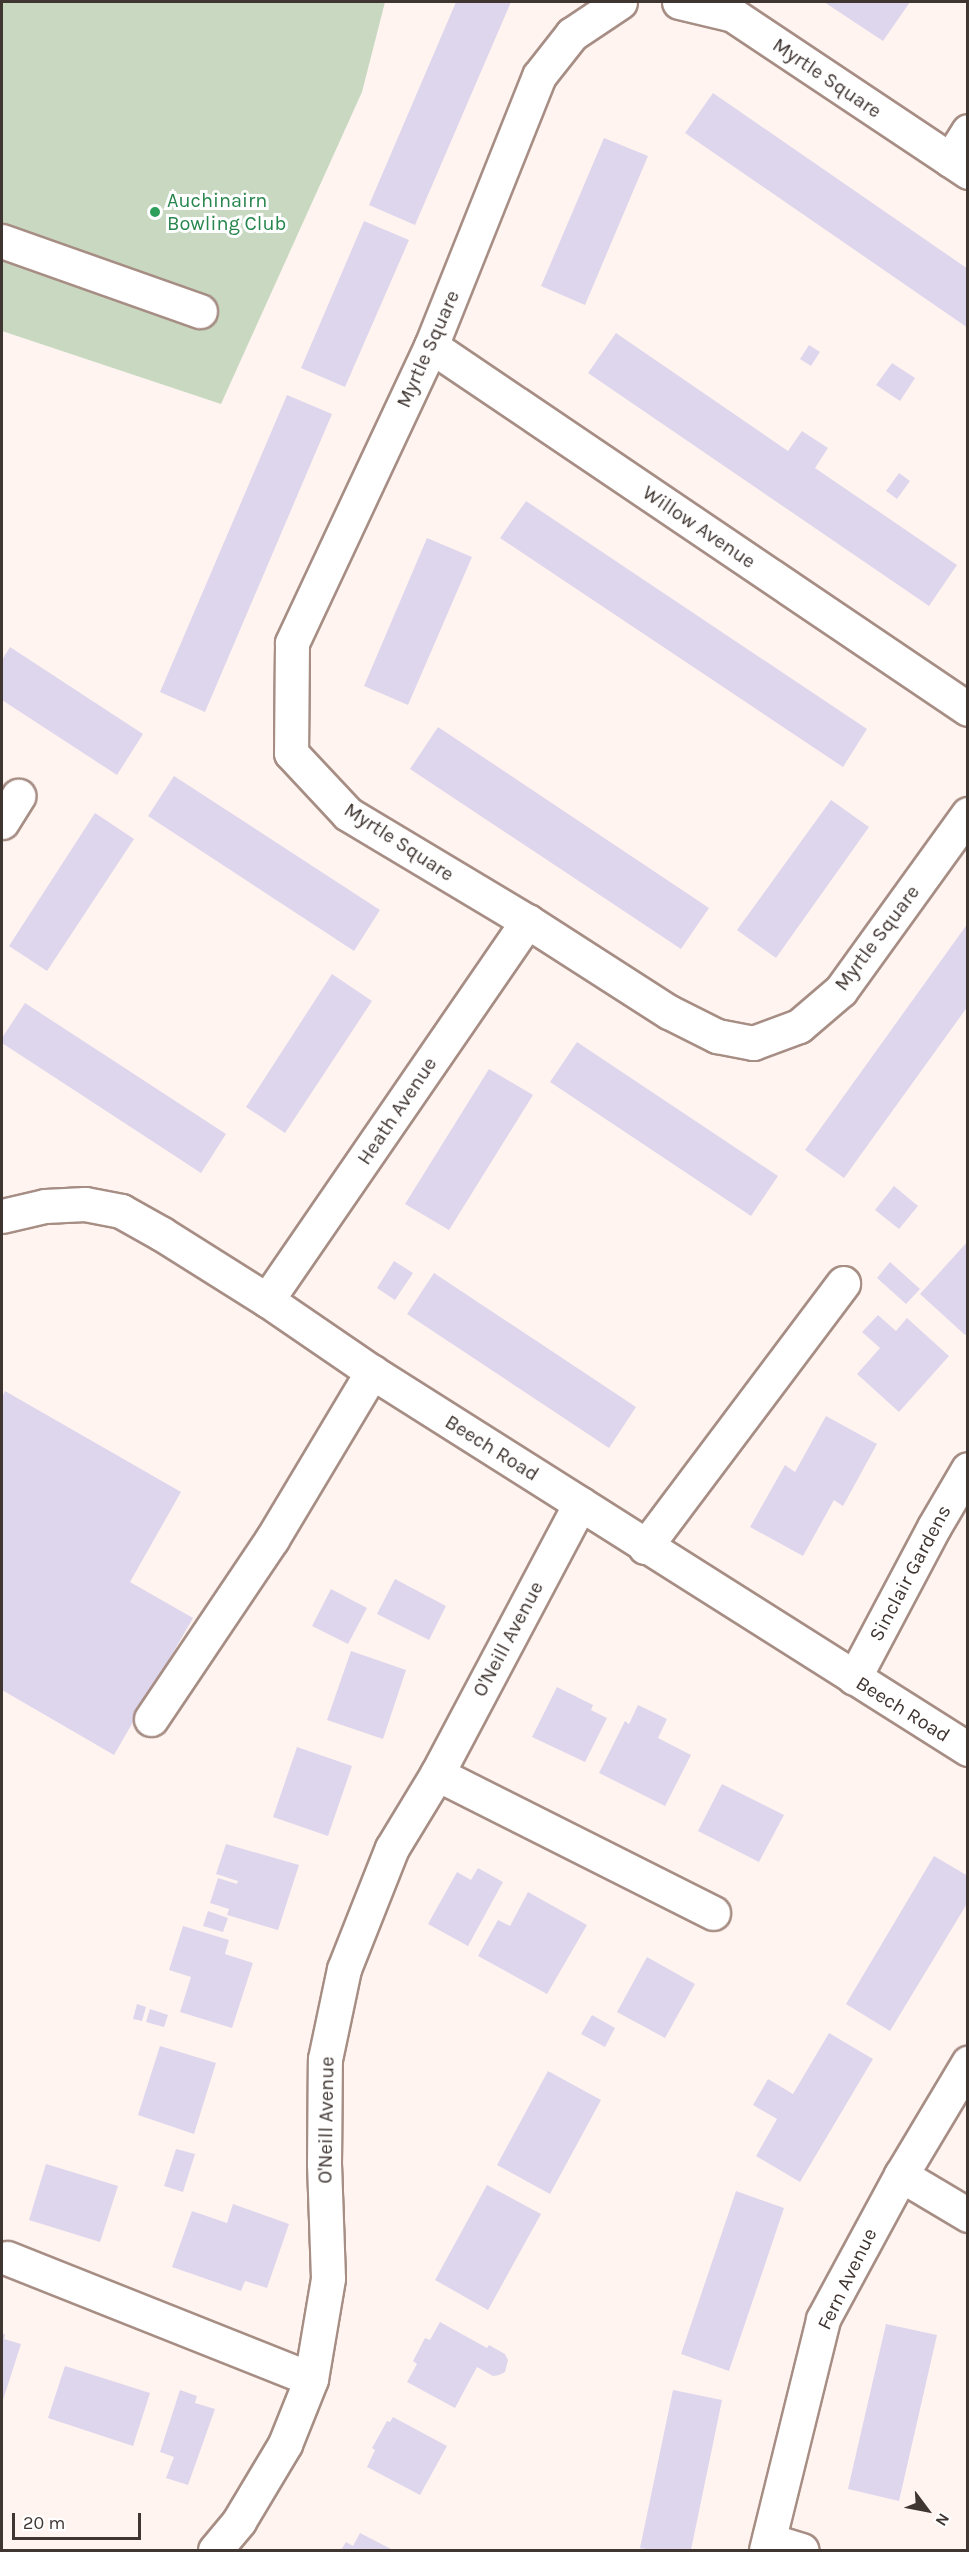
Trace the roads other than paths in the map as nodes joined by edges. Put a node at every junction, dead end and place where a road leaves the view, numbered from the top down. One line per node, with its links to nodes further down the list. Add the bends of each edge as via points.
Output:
1 (620, 2): 7 (street, Myrtle Square, via 572,34 539,76)
2 (679, 2): 4 (street, Myrtle Square, via 734,15)
3 (968, 131): 4 (street)
4 (959, 166)
5 (2, 241): 6 (street)
6 (200, 311)
7 (431, 346): 8 (street, Willow Avenue); 10 (street, Myrtle Square, via 292,643 291,753 348,814)
8 (968, 709)
9 (968, 814): 10 (street, Myrtle Square, via 841,990 799,1026 753,1042 717,1036 669,1012)
10 (527, 921): 13 (street, Heath Avenue)
11 (2, 1216): 13 (street, Beech Road, via 45,1206 85,1204 121,1211)
12 (843, 1283): 17 (street)
13 (267, 1300): 14 (street, Beech Road)
14 (372, 1372): 16 (street, Beech Road); 19 (street, via 272,1539)
15 (968, 1469): 18 (street, Sinclair Gardens)
16 (580, 1504): 17 (street, Beech Road); 21 (street, O'Neill Avenue)
17 (645, 1547): 18 (street, Beech Road)
18 (854, 1678): 20 (street, Beech Road)
19 (151, 1719)
20 (968, 1749)
21 (437, 1774): 22 (street); 27 (street, O'Neill Avenue, via 392,1848 344,1969 332,2025 325,2059 328,2278)
22 (713, 1913)
23 (968, 2062): 24 (street, Fern Avenue)
24 (901, 2175): 25 (street); 28 (street, Fern Avenue, via 824,2319)
25 (968, 2215)
26 (7, 2258): 27 (street)
27 (311, 2379): 29 (street, O'Neill Avenue, via 285,2444 239,2522)
28 (768, 2545): 30 (street)
29 (215, 2550)
30 (802, 2550)

